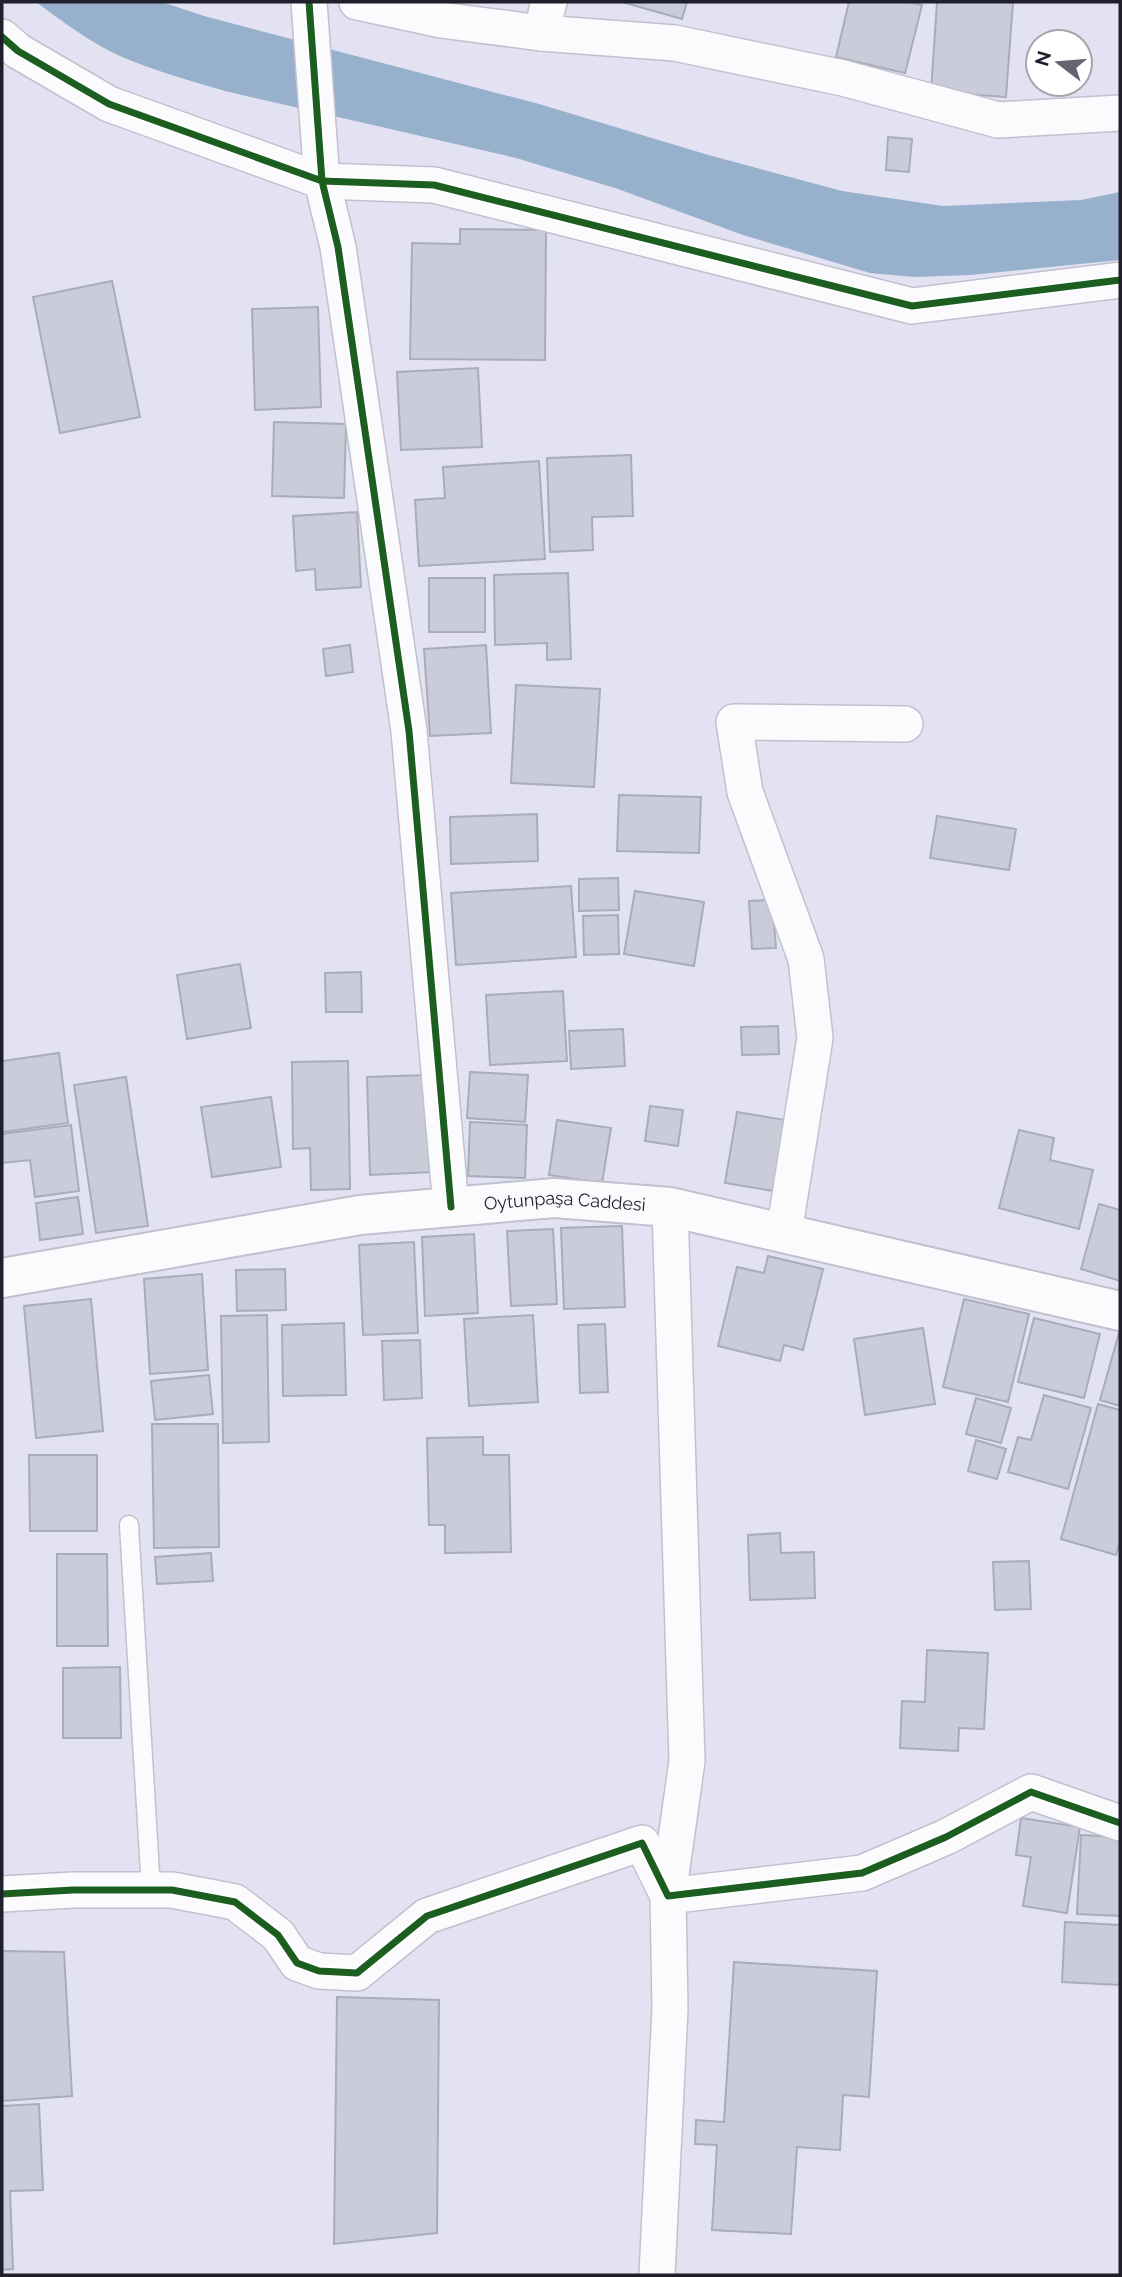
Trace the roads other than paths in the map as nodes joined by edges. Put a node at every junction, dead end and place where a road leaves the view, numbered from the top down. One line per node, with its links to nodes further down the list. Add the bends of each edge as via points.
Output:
1 (309, 2): 6 (street)
2 (357, 2): 3 (street, via 442,20)
3 (545, 18): 5 (street, via 843,78 998,120)
4 (2, 37): 6 (street, via 109,104)
5 (1120, 113)
6 (322, 181): 7 (street, via 434,185 912,306); 9 (street, via 338,247 409,731)
7 (1120, 280)
8 (905, 724): 11 (street, via 734,722 745,792 806,958 815,1038)
9 (451, 1207): 10 (street, Oytunpaşa Caddesi, via 554,1198); 12 (street, Oytunpaşa Caddesi, via 360,1215)
10 (670, 1207): 11 (street, Oytunpaşa Caddesi); 18 (street, via 687,1761)
11 (784, 1233): 13 (street, Oytunpaşa Caddesi)
12 (2, 1278)
13 (1120, 1311)
14 (129, 1525): 16 (lane)
15 (1120, 1823): 18 (street, via 1031,1792 862,1874)
16 (151, 1890): 17 (street); 18 (street, via 234,1902 278,1934 297,1963 319,1971 356,1973 427,1916 642,1843)
17 (2, 1894)
18 (668, 1896): 19 (street, via 670,2008)
19 (657, 2275)

